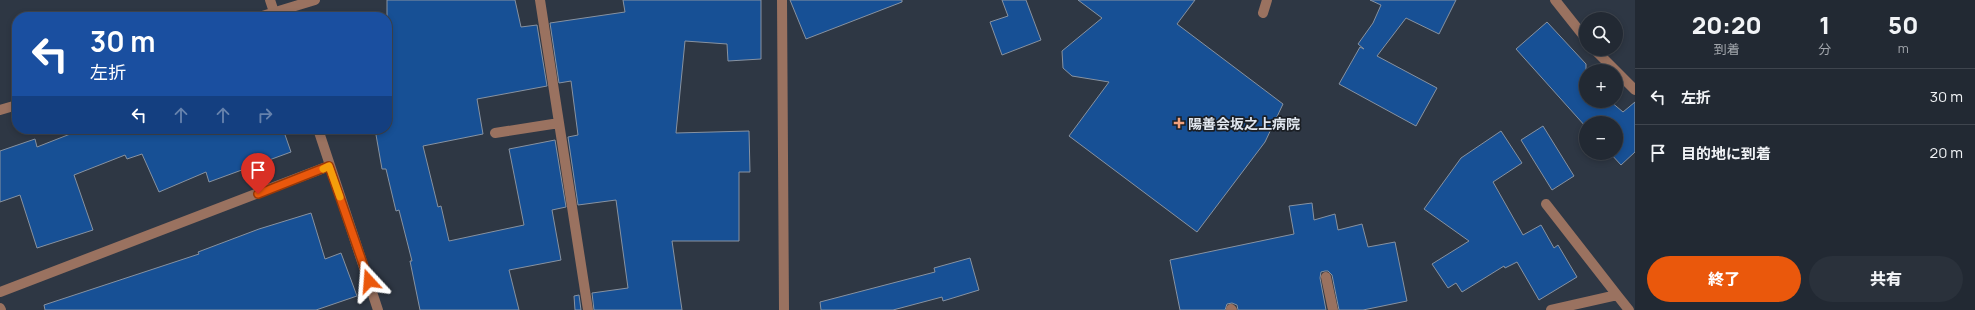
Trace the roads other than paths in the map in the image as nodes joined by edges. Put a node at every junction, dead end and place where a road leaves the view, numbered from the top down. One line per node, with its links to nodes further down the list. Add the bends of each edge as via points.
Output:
1 (270, 0): 7 (street)
2 (315, 0): 8 (street)
3 (540, 0): 15 (street)
4 (782, 0): 25 (street)
5 (1267, 0): 9 (street)
6 (1556, 0): 10 (street)
7 (275, 12)
8 (282, 12)
9 (1263, 13)
10 (1579, 30)
11 (1601, 56): 12 (street)
12 (1635, 90)
13 (12, 106): 14 (street)
14 (0, 110)
15 (559, 123): 16 (street); 24 (street)
16 (496, 133)
17 (319, 134): 18 (street)
18 (329, 166): 21 (street); 23 (street)
19 (1546, 204): 22 (street)
20 (1326, 277): 26 (street)
21 (0, 292)
22 (1617, 295): 27 (street); 28 (street)
23 (378, 310)
24 (588, 310)
25 (784, 310)
26 (1333, 310)
27 (1551, 310)
28 (1629, 310)

